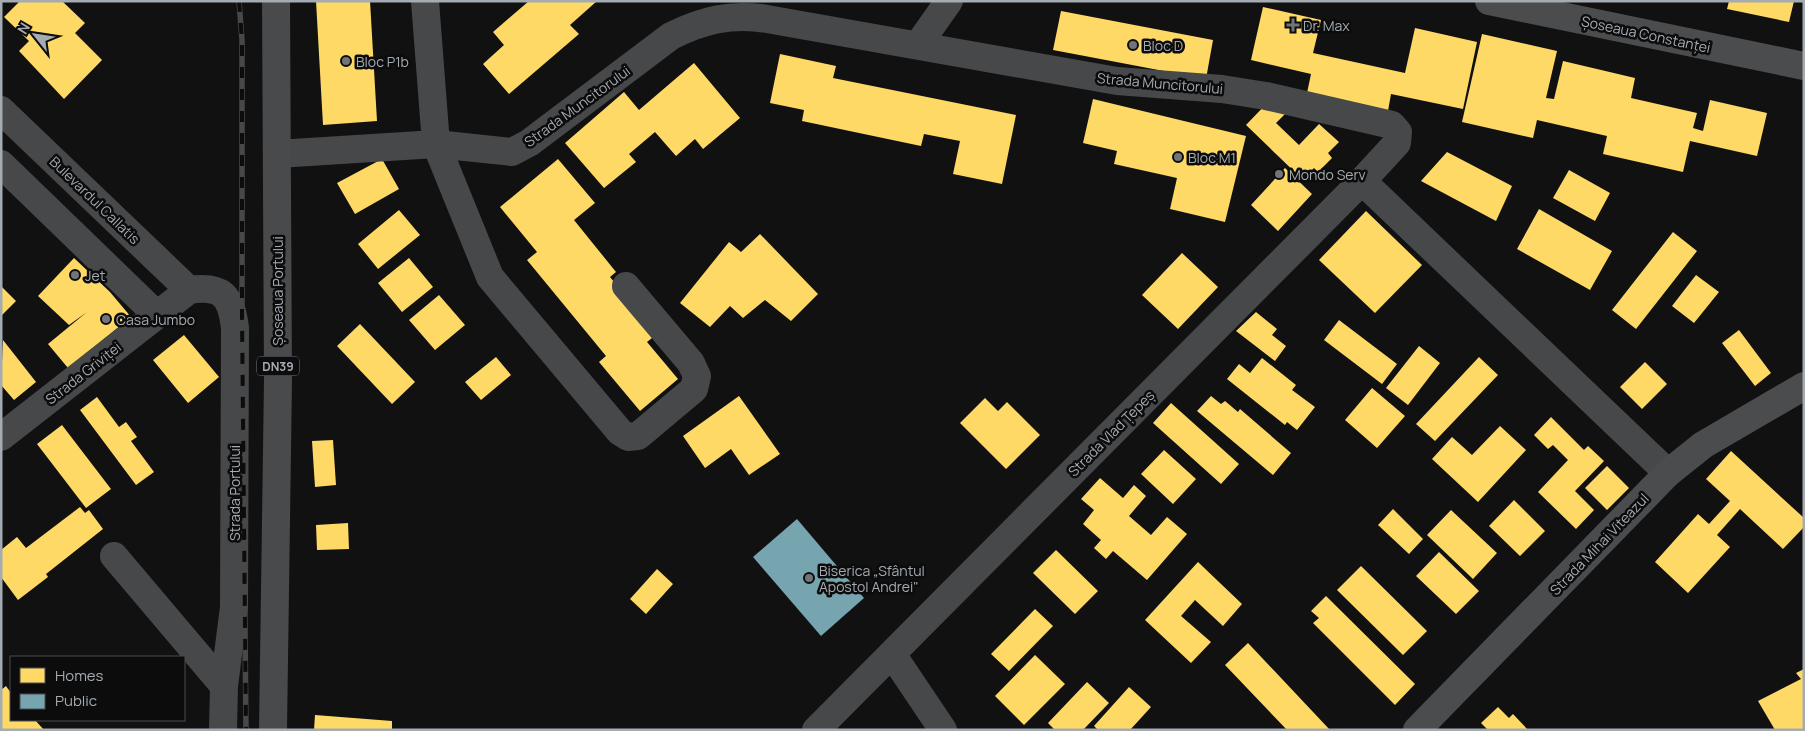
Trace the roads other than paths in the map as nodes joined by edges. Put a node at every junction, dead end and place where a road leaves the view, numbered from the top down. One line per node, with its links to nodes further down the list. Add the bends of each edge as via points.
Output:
1 (276, 1): 11 (main road, Șoseaua Portului / DN39)
2 (425, 1): 10 (street)
3 (949, 1): 6 (street)
4 (1489, 1): 7 (main road, Șoseaua Constanței)
5 (708, 10): 6 (street, Strada Muncitorului); 10 (street, Strada Muncitorului, via 529,143 512,152)
6 (918, 45): 9 (street, Strada Muncitorului, via 1117,81 1222,89 1266,96 1375,120 1392,125)
7 (1804, 66)
8 (1, 110): 15 (street, Bulevardul Callatis)
9 (1398, 132): 13 (street, Strada Vlad Țepeș, via 1398,143)
10 (436, 144): 11 (street, Strada Muncitorului); 14 (street, via 490,277 620,432 628,437 638,436 694,389 697,376 691,363)
11 (277, 154): 24 (main road, Șoseaua Portului / DN39, via 278,380)
12 (1, 164): 16 (street)
13 (1362, 181): 19 (street); 21 (street, Strada Vlad Țepeș)
14 (626, 286)
15 (189, 290): 16 (street, Strada Griviței); 22 (street, Strada Portului, via 214,289 225,297 232,309 235,328 234,607)
16 (157, 315): 18 (street, Strada Griviței)
17 (1804, 386): 19 (main road, Strada Mihai Viteazul, via 1703,445)
18 (1, 438)
19 (1668, 473): 27 (main road, Strada Mihai Viteazul)
20 (114, 556): 22 (street)
21 (892, 654): 25 (street, Strada Vlad Țepeș); 26 (street)
22 (224, 686): 23 (street, Strada Portului)
23 (223, 730)
24 (273, 730)
25 (816, 730)
26 (943, 730)
27 (1417, 730)

